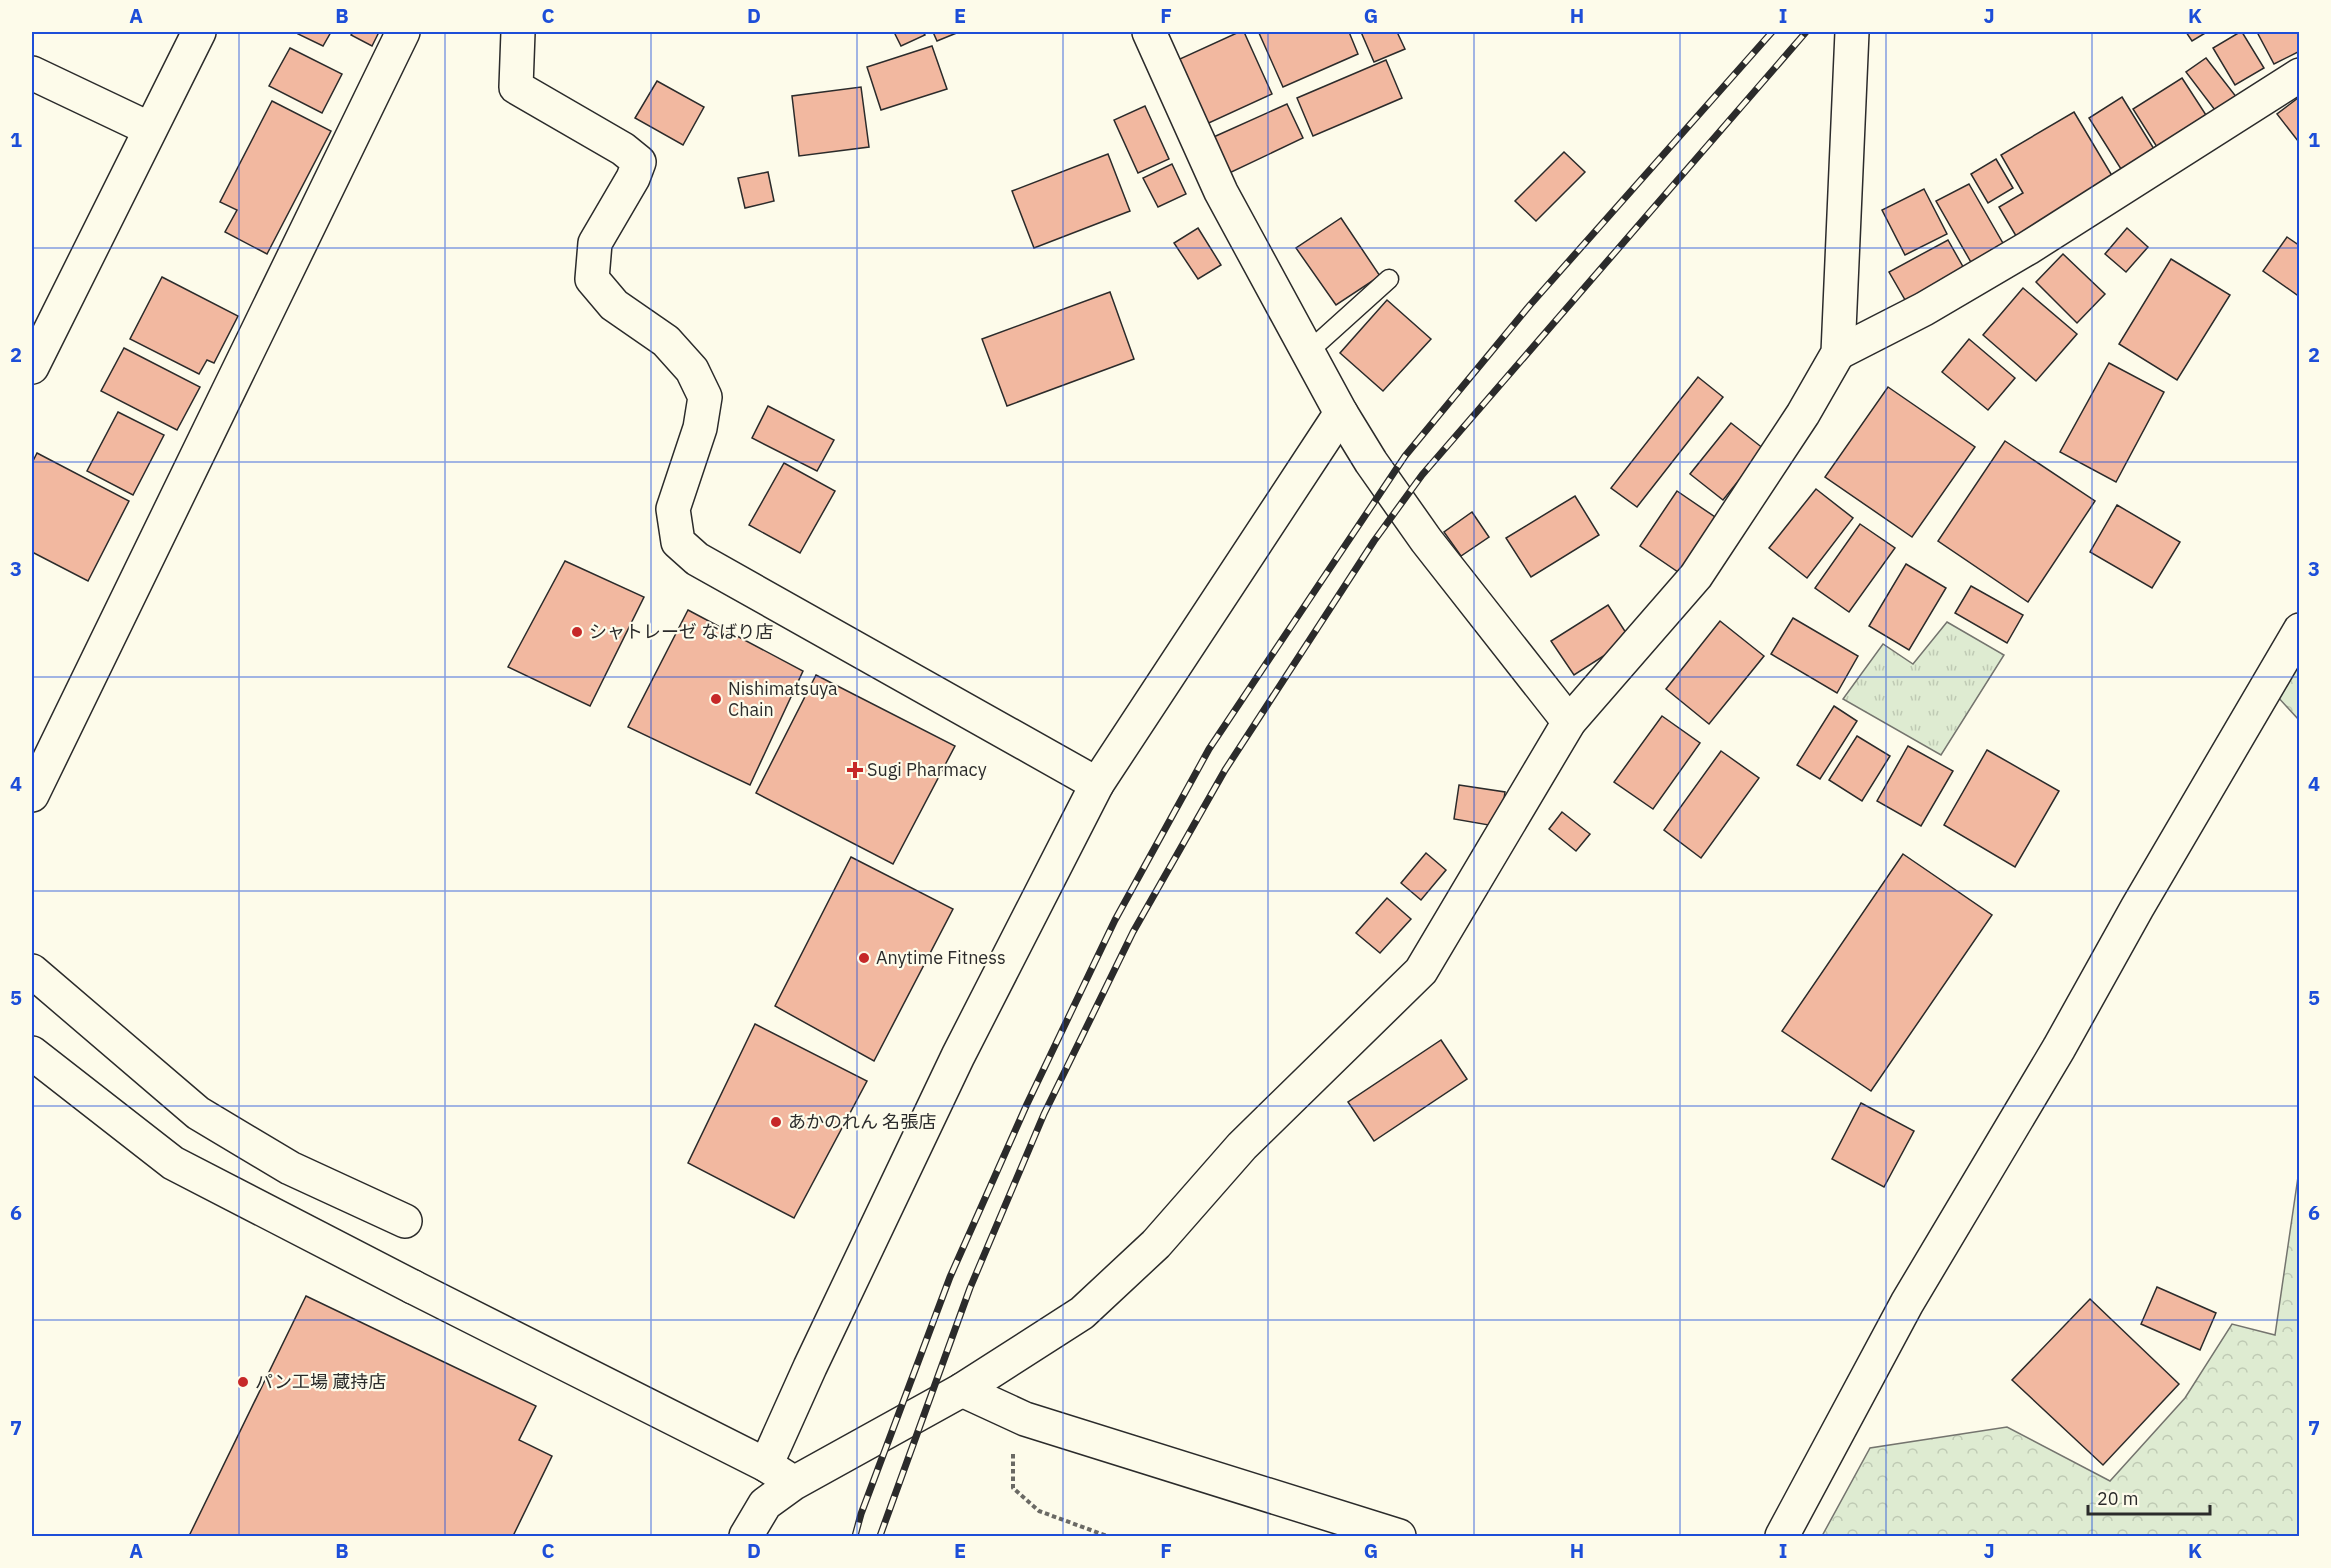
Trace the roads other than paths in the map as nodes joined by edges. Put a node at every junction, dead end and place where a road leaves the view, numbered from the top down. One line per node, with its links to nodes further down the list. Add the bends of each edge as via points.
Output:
1 (199, 32): 8 (street)
2 (403, 32): 17 (street)
3 (518, 32): 16 (street, via 516,87 639,162 595,243 592,279 614,305 666,341 692,370 705,397 700,428 673,509 678,542 697,559)
4 (1149, 32): 10 (street, via 1221,192)
5 (1852, 32): 11 (street)
6 (32, 73): 8 (street)
7 (2300, 75): 11 (street, via 2028,249)
8 (150, 129): 12 (street)
9 (1389, 279): 10 (lane)
10 (1308, 352): 13 (street)
11 (1838, 353): 15 (street, via 1803,414 1696,576)
12 (32, 367)
13 (1341, 413): 15 (street, via 1426,540); 16 (street)
14 (2300, 630): 26 (street, via 1907,1303)
15 (1569, 722): 21 (street, via 1421,971 1242,1146 1156,1245 1082,1313)
16 (1097, 784): 22 (street, via 958,1056)
17 (32, 795)
18 (32, 971): 20 (street, via 198,1113 290,1168)
19 (32, 1053): 22 (street, via 173,1163)
20 (405, 1221)
21 (962, 1390): 23 (street); 25 (street, via 1013,1414)
22 (766, 1466): 23 (street)
23 (794, 1483): 24 (street, via 765,1504)
24 (746, 1536)
25 (1399, 1536)
26 (1782, 1536)

